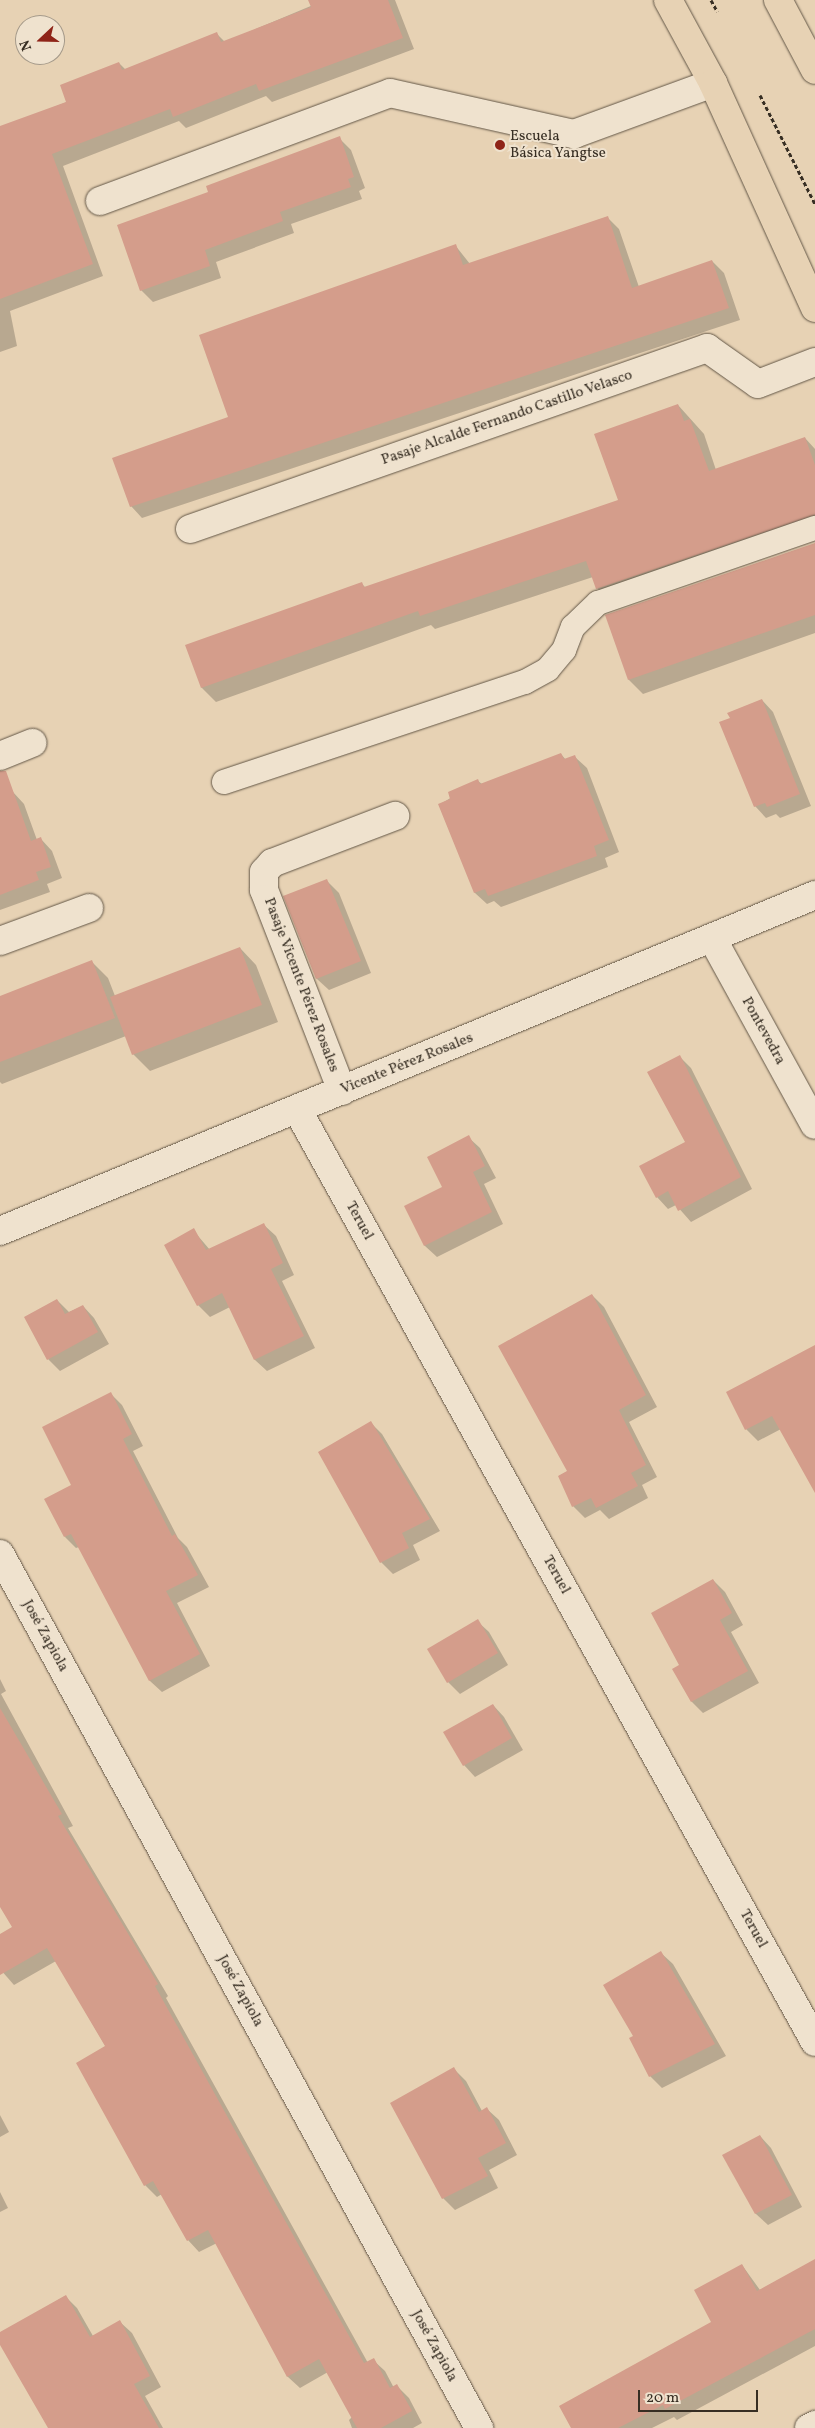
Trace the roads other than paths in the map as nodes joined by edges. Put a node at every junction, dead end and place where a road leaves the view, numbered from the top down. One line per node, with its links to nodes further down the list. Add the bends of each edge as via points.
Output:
1 (668, 0): 4 (main road)
2 (778, 0): 3 (main road)
3 (815, 70)
4 (713, 83): 5 (street, via 574,134 390,92); 6 (main road)
5 (100, 201)
6 (815, 308)
7 (815, 362): 9 (street, Pasaje Alcalde Fernando Castillo Velasco, via 758,384 707,348)
8 (815, 528): 12 (lane, via 598,603 573,627 564,650 548,669 525,682)
9 (190, 529)
10 (32, 744): 11 (street)
11 (0, 756)
12 (224, 782)
13 (395, 816): 18 (street, Pasaje Vicente Pérez Rosales, via 272,863 264,872 264,890)
14 (815, 896): 16 (street, Vicente Pérez Rosales)
15 (89, 908): 17 (street)
16 (712, 938): 18 (street, Vicente Pérez Rosales); 20 (street, Pontevedra)
17 (0, 941)
18 (342, 1091): 19 (street, Vicente Pérez Rosales)
19 (297, 1109): 21 (street, Vicente Pérez Rosales); 23 (street, Teruel)
20 (815, 1124)
21 (0, 1231)
22 (0, 1554): 25 (street, José Zapiola)
23 (815, 2042)
24 (815, 2425): 26 (street)
25 (479, 2428)
26 (809, 2428)

